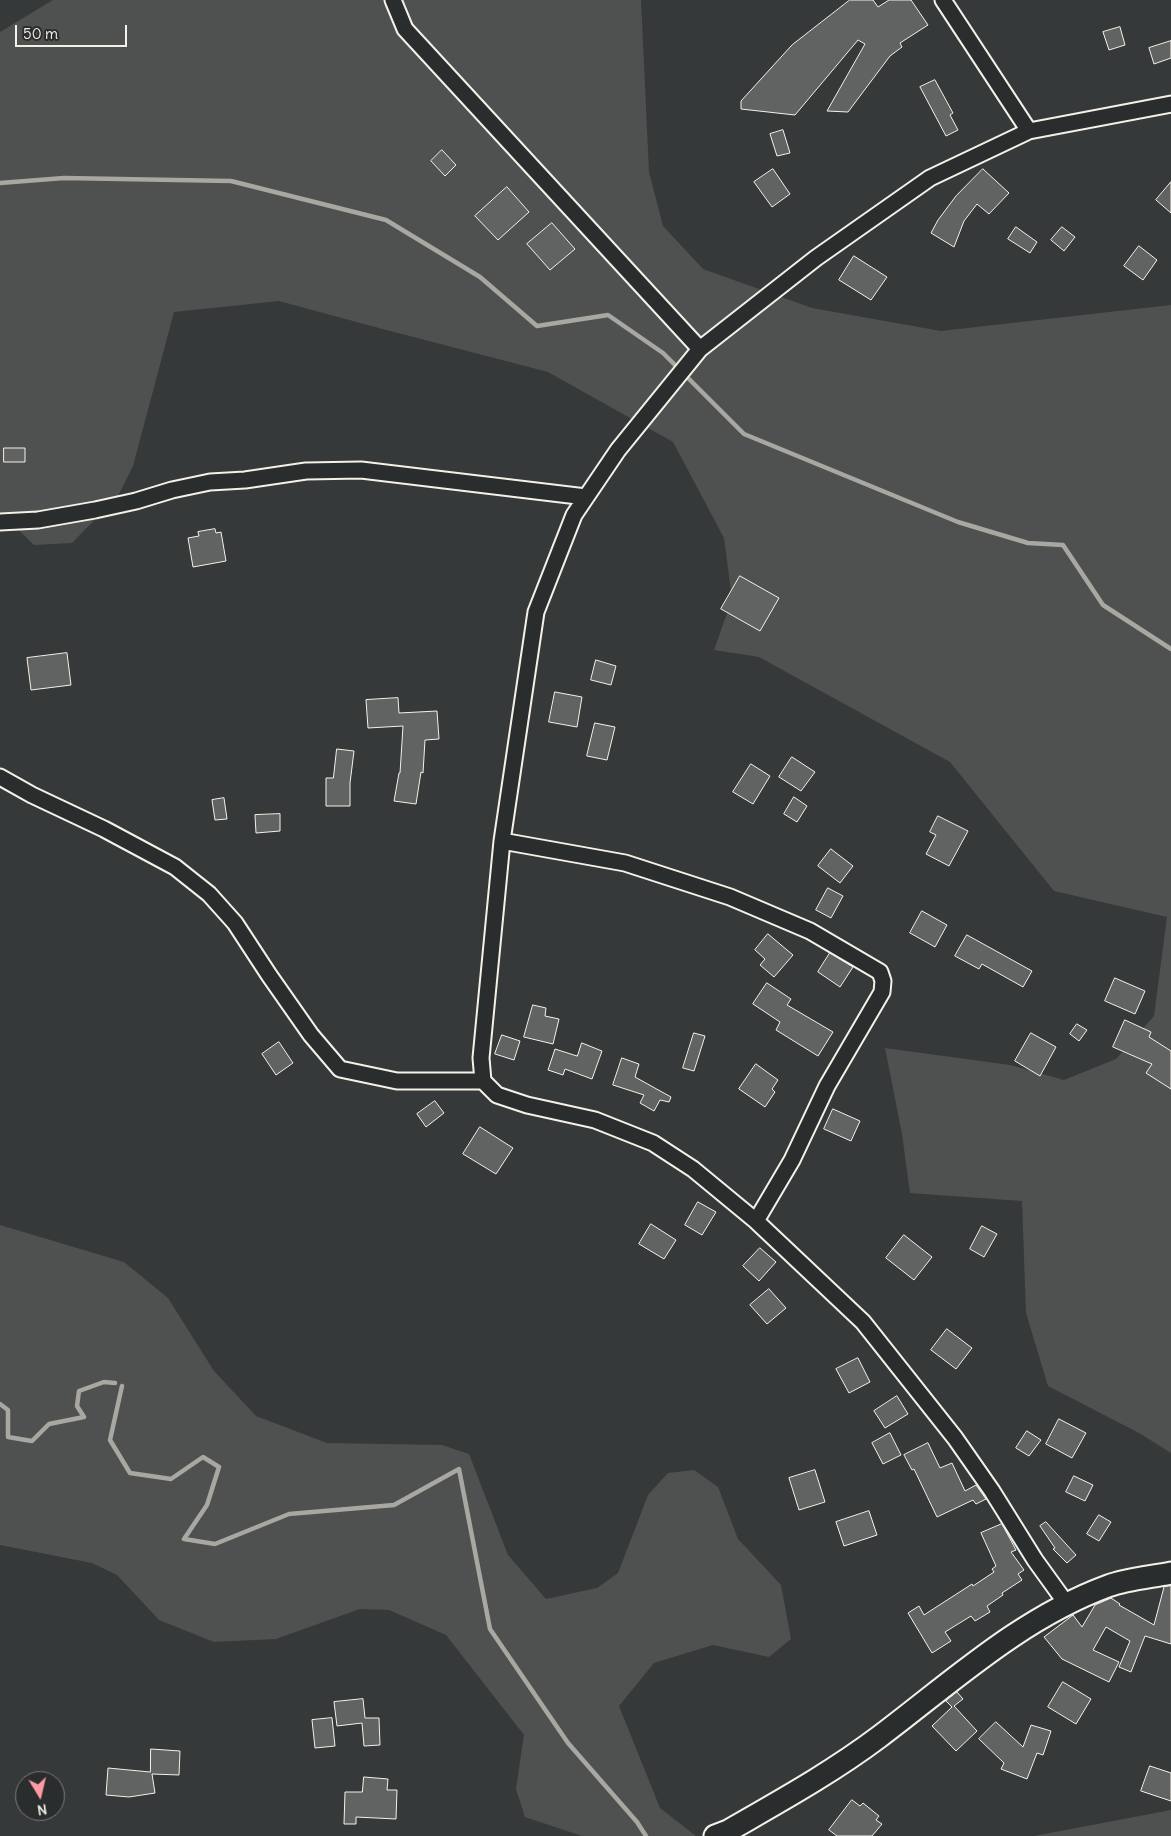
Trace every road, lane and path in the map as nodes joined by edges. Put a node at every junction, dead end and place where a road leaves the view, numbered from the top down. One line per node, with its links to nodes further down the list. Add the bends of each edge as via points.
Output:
1 (393, 0): 5 (street, via 405,29)
2 (943, 0): 4 (street)
3 (1171, 104): 4 (street)
4 (1029, 131): 5 (street, via 930,178 816,258)
5 (700, 349): 6 (street, via 618,450)
6 (586, 497): 7 (street, via 361,470 306,471 210,482 95,510 38,520); 9 (street, via 574,515 536,612)
7 (0, 522)
8 (0, 777): 10 (street, via 175,867 209,894 235,923 311,1035 340,1069 397,1081)
9 (502, 841): 10 (street, via 482,1058); 11 (street, via 625,864 730,897 810,930 880,972 882,992 827,1086 792,1160)
10 (483, 1081): 11 (street, via 497,1094 528,1105 595,1120 653,1144 692,1169)
11 (756, 1221): 13 (street, via 863,1322 955,1438)
12 (1171, 1573): 13 (street, via 1110,1585)
13 (1066, 1603): 14 (street, via 1010,1637 822,1777)
14 (715, 1836)

